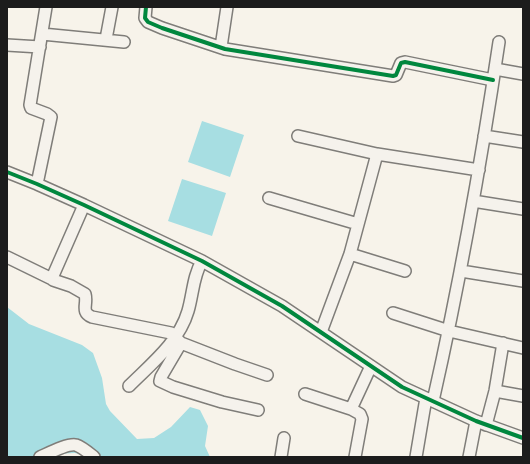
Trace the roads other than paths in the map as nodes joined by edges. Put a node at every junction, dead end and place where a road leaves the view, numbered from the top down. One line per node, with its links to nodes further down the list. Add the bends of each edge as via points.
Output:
1 (46, 7): 5 (street)
2 (112, 7): 6 (street)
3 (146, 7): 11 (street, via 145,18 148,22)
4 (227, 7): 11 (street)
5 (42, 34): 6 (street); 10 (street)
6 (106, 40): 7 (street)
7 (124, 42)
8 (499, 42): 12 (street)
9 (7, 45): 10 (street)
10 (40, 47): 20 (street, via 30,106 49,115 51,121)
11 (221, 47): 12 (street, via 392,76 405,62)
12 (494, 74): 13 (street); 15 (street)
13 (523, 74)
14 (298, 136): 17 (street)
15 (484, 136): 16 (street); 18 (street)
16 (523, 142)
17 (377, 154): 18 (street); 25 (street)
18 (479, 170): 22 (street)
19 (7, 172): 20 (street)
20 (37, 184): 23 (street)
21 (269, 198): 25 (street)
22 (473, 201): 24 (street); 30 (street)
23 (84, 205): 28 (street); 31 (street)
24 (523, 209)
25 (358, 224): 26 (street)
26 (350, 254): 29 (street); 35 (street)
27 (7, 257): 31 (street)
28 (202, 261): 35 (street, via 282,306); 36 (street)
29 (405, 271)
30 (461, 271): 32 (street); 34 (street)
31 (52, 279): 36 (street, via 85,294 85,311 88,315 170,333)
32 (523, 281)
33 (393, 312): 34 (street)
34 (449, 331): 37 (street); 45 (street)
35 (321, 332): 39 (street)
36 (179, 340): 40 (street); 41 (street); 47 (street, via 160,381 222,402)
37 (503, 343): 38 (street); 42 (street)
38 (523, 348)
39 (371, 366): 45 (street, via 402,387); 46 (street)
40 (267, 375)
41 (129, 386)
42 (495, 392): 44 (street); 48 (street)
43 (305, 394): 46 (street)
44 (523, 396)
45 (430, 400): 48 (street); 55 (street)
46 (351, 409): 54 (street, via 360,414 362,419)
47 (258, 410)
48 (481, 423): 50 (street); 56 (street)
49 (284, 438): 53 (street)
50 (523, 438)
51 (40, 457): 52 (street, via 74,444)
52 (94, 457)
53 (281, 457)
54 (355, 457)
55 (416, 457)
56 (468, 457)

